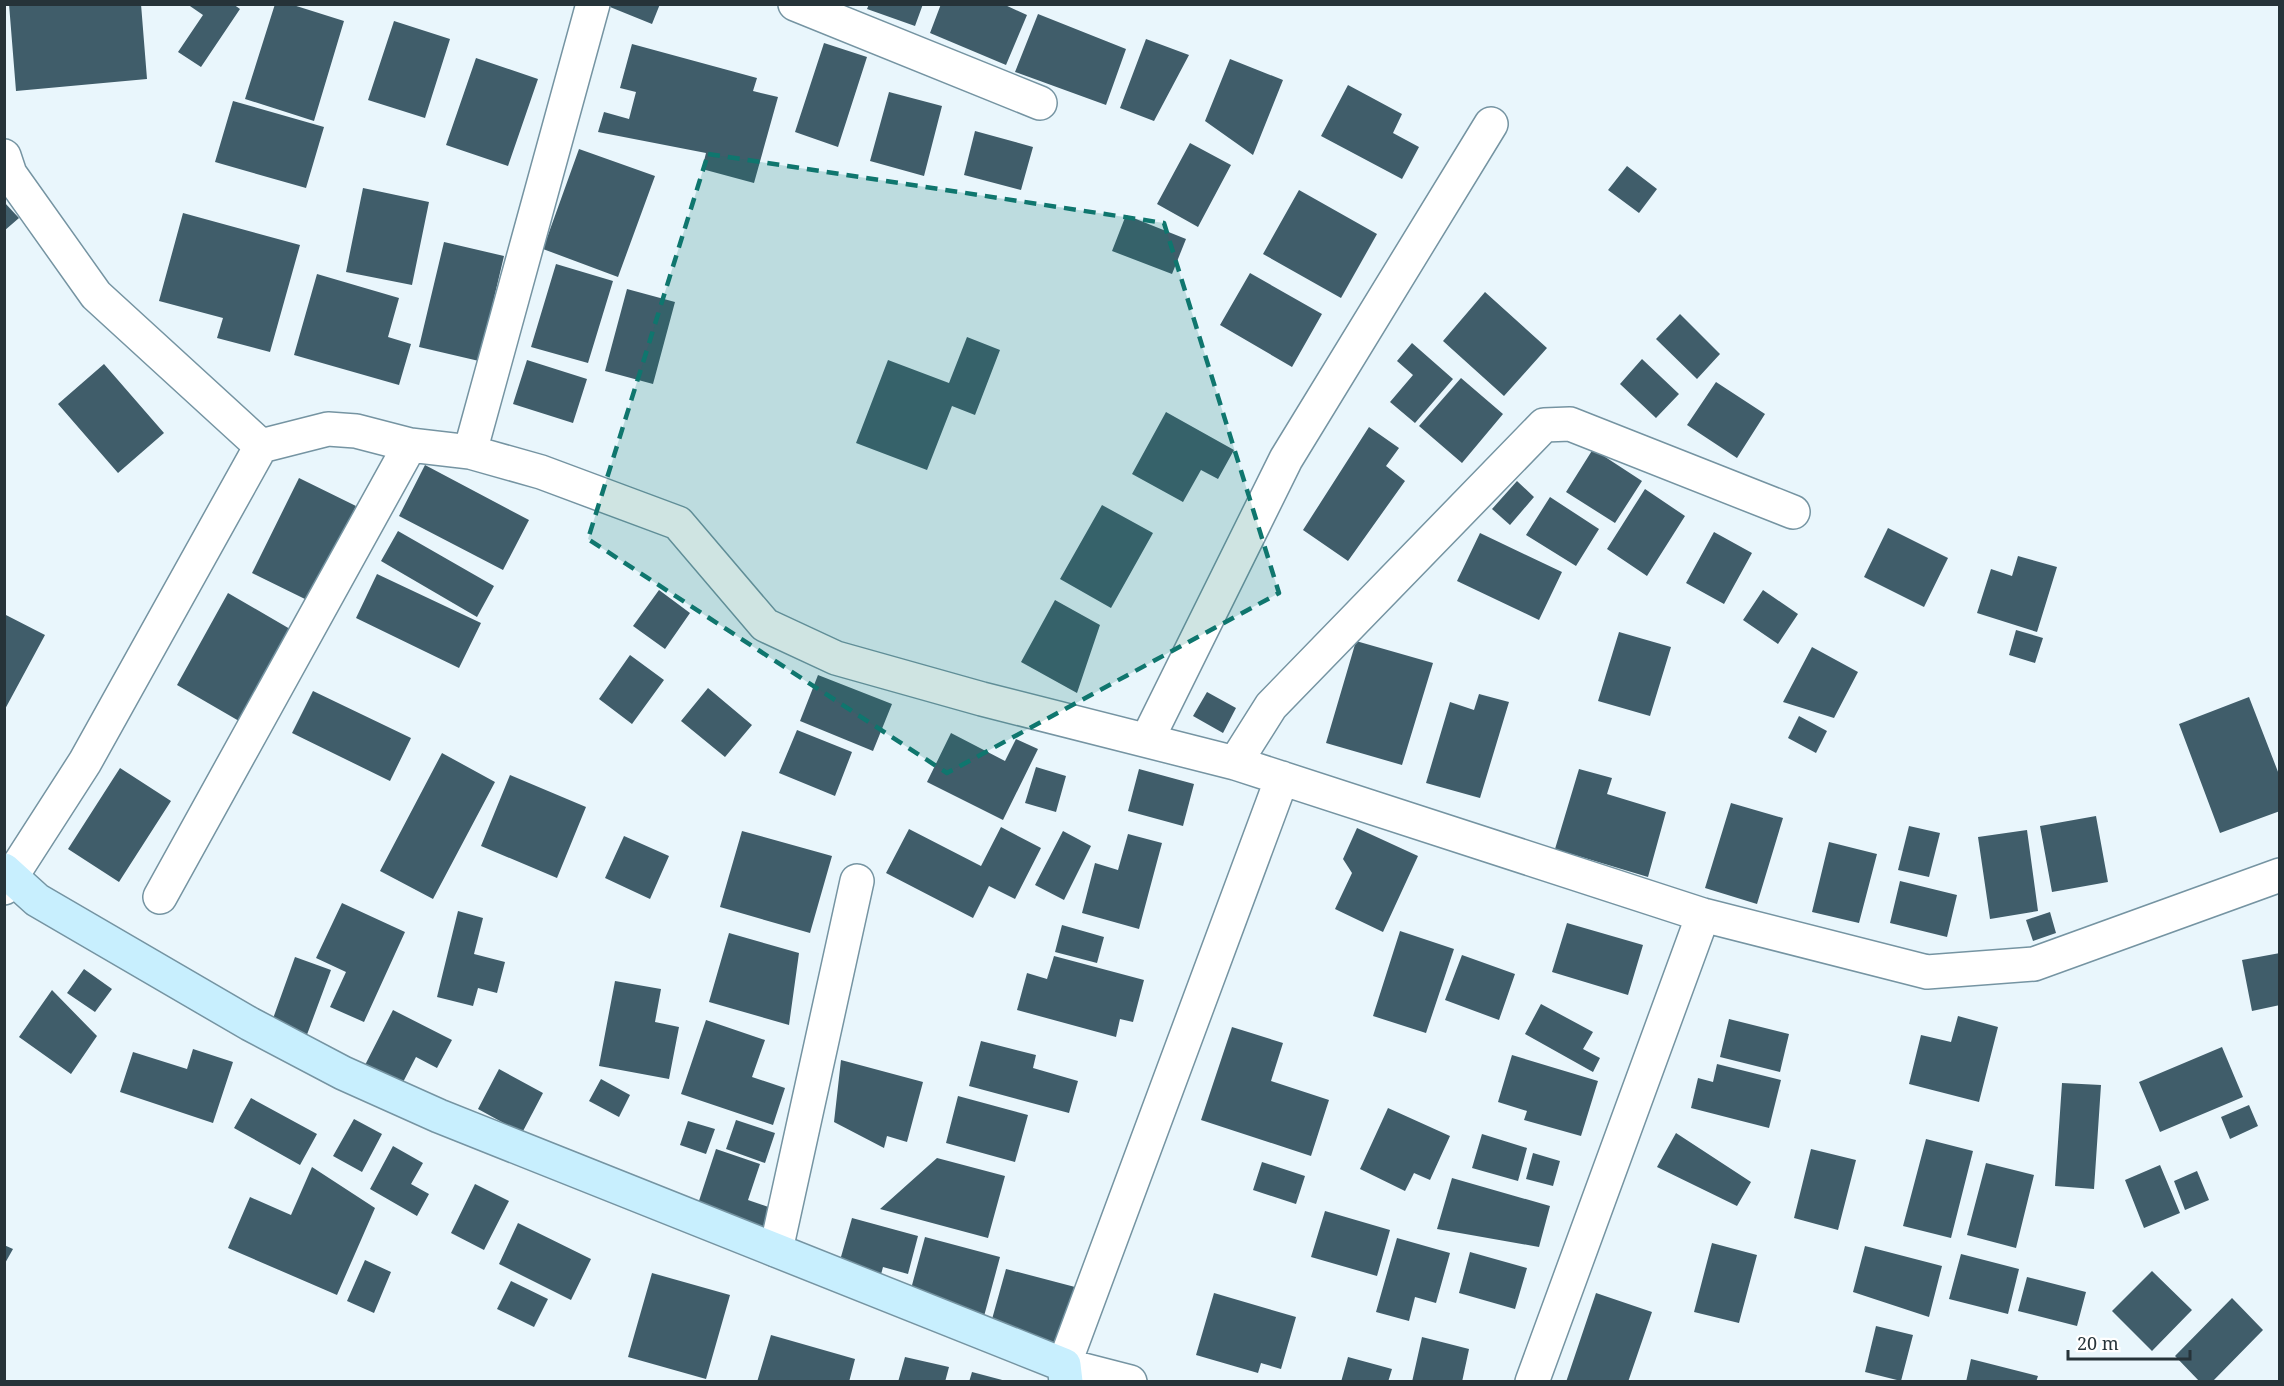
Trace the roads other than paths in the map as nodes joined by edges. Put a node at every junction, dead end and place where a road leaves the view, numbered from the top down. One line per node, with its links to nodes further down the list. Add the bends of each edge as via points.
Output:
1 (593, 4): 8 (street)
2 (795, 4): 3 (street)
3 (1040, 103)
4 (1491, 124): 10 (street, via 1286,459)
5 (4, 156): 7 (street, via 10,174 96,295)
6 (410, 445): 7 (street, via 356,431 328,429); 8 (street); 16 (street)
7 (261, 446): 14 (street, via 85,762)
8 (470, 452): 10 (street, via 541,472 678,523 765,625 836,658)
9 (1792, 512): 11 (street, via 1570,424 1544,425 1271,706)
10 (1147, 740): 11 (street)
11 (1236, 763): 12 (street)
12 (1282, 778): 17 (street); 19 (street)
13 (2280, 875): 17 (street, via 2034,964 1927,972)
14 (7, 878): 18 (street, via 108,943 343,1073 439,1116)
15 (857, 881): 18 (street)
16 (160, 897)
17 (1703, 915): 21 (street)
18 (776, 1250): 19 (street)
19 (1065, 1373): 20 (street)
20 (1130, 1382)
21 (1532, 1382)

